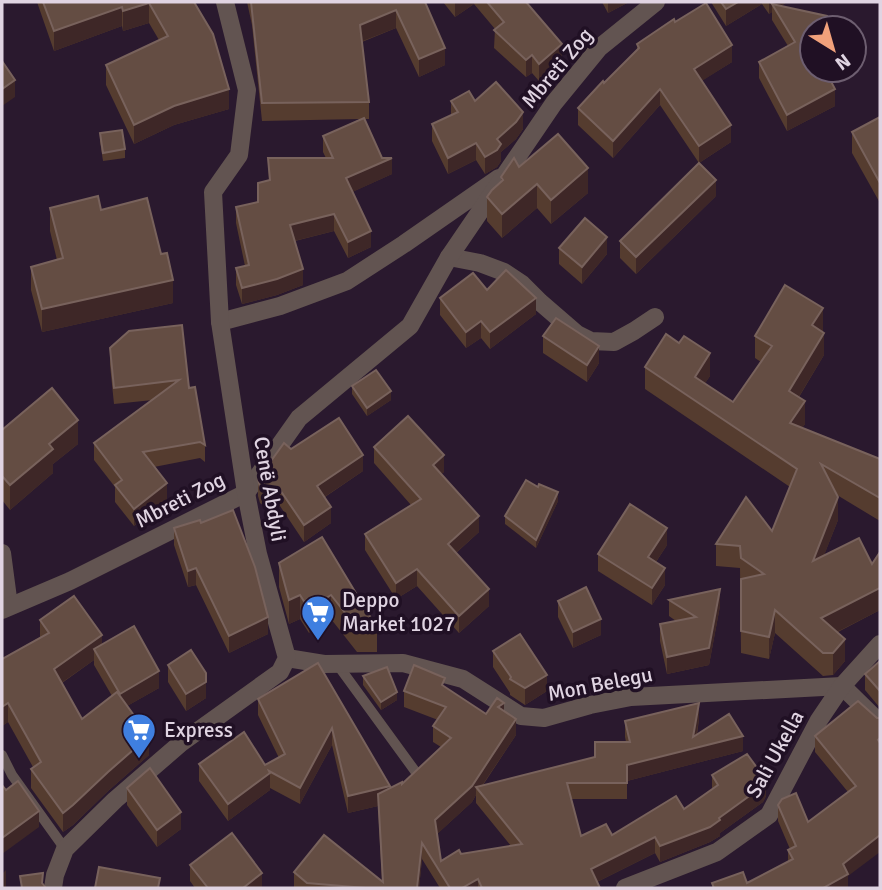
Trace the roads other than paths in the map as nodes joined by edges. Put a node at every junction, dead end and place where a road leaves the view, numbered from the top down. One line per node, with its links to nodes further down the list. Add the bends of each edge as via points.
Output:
1 (225, 2): 6 (street, Cenë Abdyli, via 247,90 239,155 213,191)
2 (656, 2): 3 (street, Mbreti Zog, via 599,48)
3 (505, 174): 4 (street, Mbreti Zog); 6 (street, Mbreti Zog, via 347,281)
4 (449, 257): 5 (street, via 504,272 591,341 614,342); 7 (street, Mbreti Zog, via 410,326 299,418)
5 (655, 317)
6 (220, 322): 7 (street, Cenë Abdyli)
7 (246, 493): 9 (street, Mbreti Zog, via 70,581); 11 (street, Cenë Abdyli)
8 (2, 553): 9 (street)
9 (5, 608)
10 (880, 644): 13 (street, Sali Ukella)
11 (286, 658): 12 (street, Mon Belegu); 17 (street, via 280,672 181,743)
12 (337, 664): 13 (street, Mon Belegu, via 404,663 463,679 521,716 544,718 631,697); 16 (lane)
13 (842, 685): 14 (street); 19 (street, Sali Ukella, via 769,815 717,852)
14 (880, 723)
15 (2, 755): 17 (lane)
16 (415, 771)
17 (65, 849): 18 (street)
18 (53, 888)
19 (625, 888)

